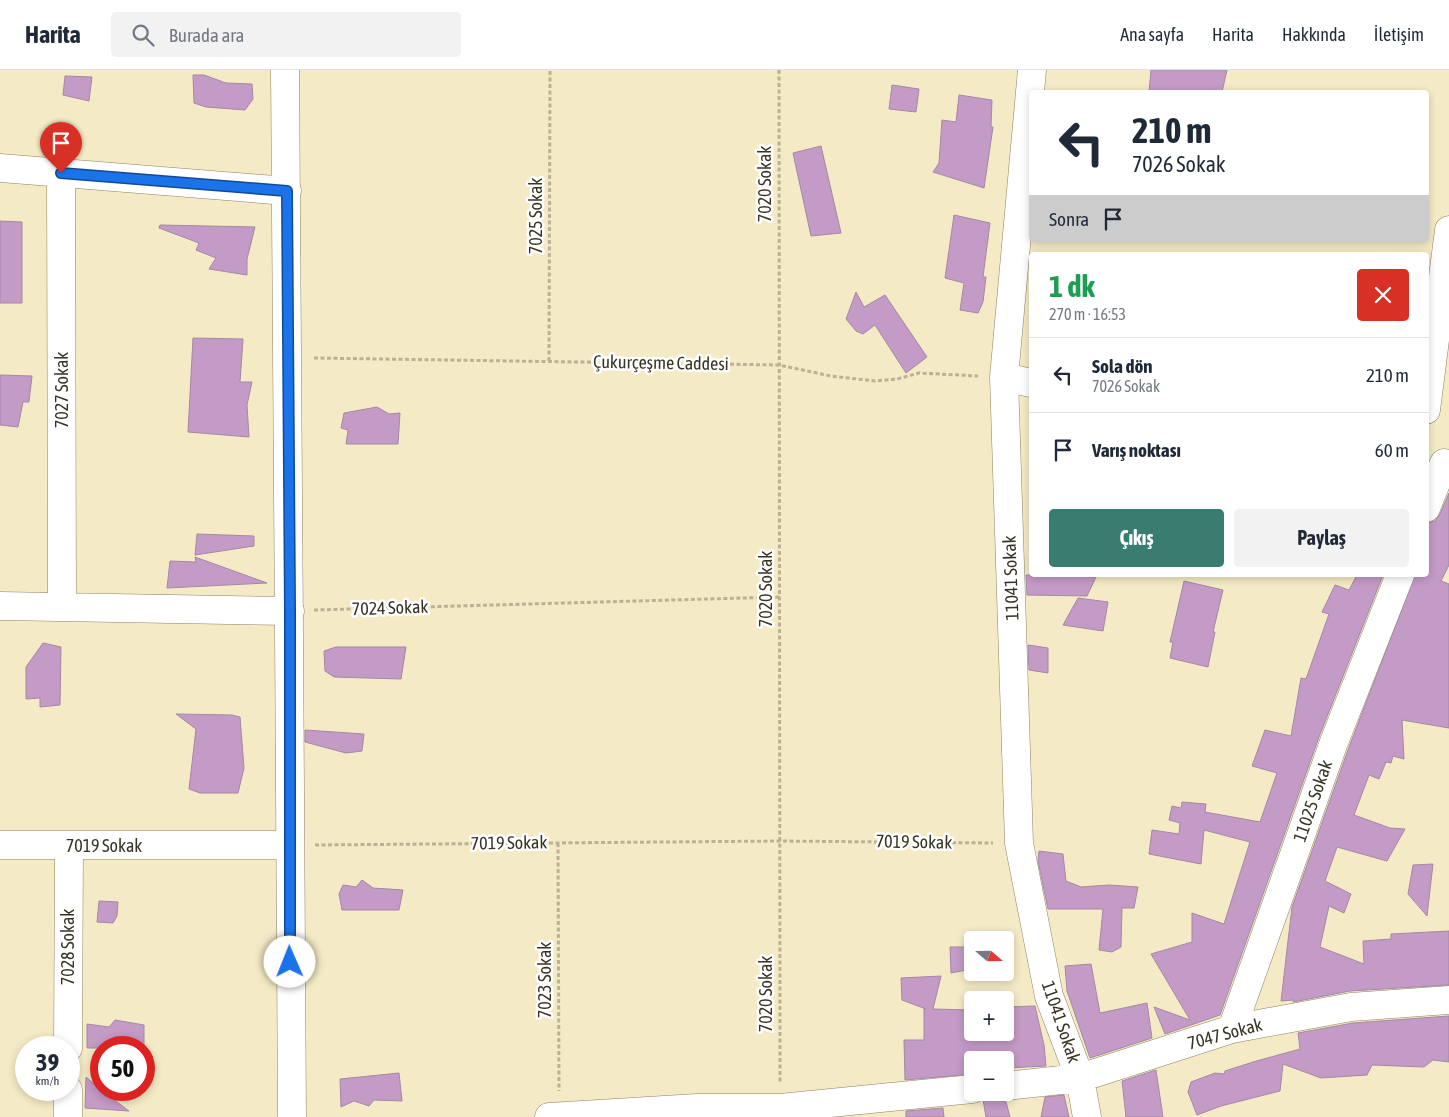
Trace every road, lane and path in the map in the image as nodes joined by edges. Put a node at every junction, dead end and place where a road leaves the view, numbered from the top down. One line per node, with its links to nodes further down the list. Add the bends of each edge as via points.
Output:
1 (285, 70): 9 (street)
2 (550, 70): 12 (path, 7025 Sokak)
3 (779, 70): 13 (path, 7020 Sokak)
4 (1032, 70): 5 (street, 11041 Sokak)
5 (1030, 90)
6 (1029, 103): 14 (street, 11041 Sokak)
7 (0, 168): 8 (street)
8 (61, 173): 9 (street); 22 (street, 7027 Sokak)
9 (287, 191): 11 (street)
10 (1449, 230): 16 (street)
11 (288, 357): 12 (path, Çukurçeşme Caddesi); 23 (street)
12 (549, 361): 13 (path, Çukurçeşme Caddesi)
13 (779, 365): 14 (path, Çukurçeşme Caddesi, via 875,381 919,373); 20 (path, 7020 Sokak)
14 (1004, 377): 15 (street); 26 (street, 11041 Sokak)
15 (1029, 383)
16 (1429, 387)
17 (1440, 462): 18 (street)
18 (1429, 498)
19 (1399, 577): 31 (street, 11025 Sokak, via 1334,742)
20 (780, 596): 23 (path, 7024 Sokak); 24 (path, 7020 Sokak)
21 (0, 606): 22 (street)
22 (62, 606): 23 (street)
23 (290, 610): 28 (street)
24 (780, 841): 25 (path, 7019 Sokak); 26 (path, 7019 Sokak); 37 (path, 7020 Sokak)
25 (558, 843): 28 (path, 7019 Sokak); 39 (path, 7023 Sokak)
26 (1019, 843): 33 (street, 11041 Sokak, via 1049,996)
27 (0, 845): 29 (street, 7019 Sokak)
28 (289, 845): 29 (street, 7019 Sokak); 41 (street)
29 (69, 846): 32 (street, 7028 Sokak)
30 (1449, 1000): 31 (street, 7047 Sokak, via 1351,1007)
31 (1232, 1029): 33 (street, 7047 Sokak)
32 (68, 1036)
33 (1080, 1078): 34 (street, 7047 Sokak); 43 (street, 11041 Sokak)
34 (1014, 1085)
35 (964, 1091): 37 (street)
36 (68, 1101): 40 (street)
37 (780, 1108): 38 (street)
38 (697, 1112): 39 (street)
39 (558, 1116): 42 (street)
40 (68, 1117)
41 (292, 1117)
42 (548, 1117)
43 (1087, 1117)

